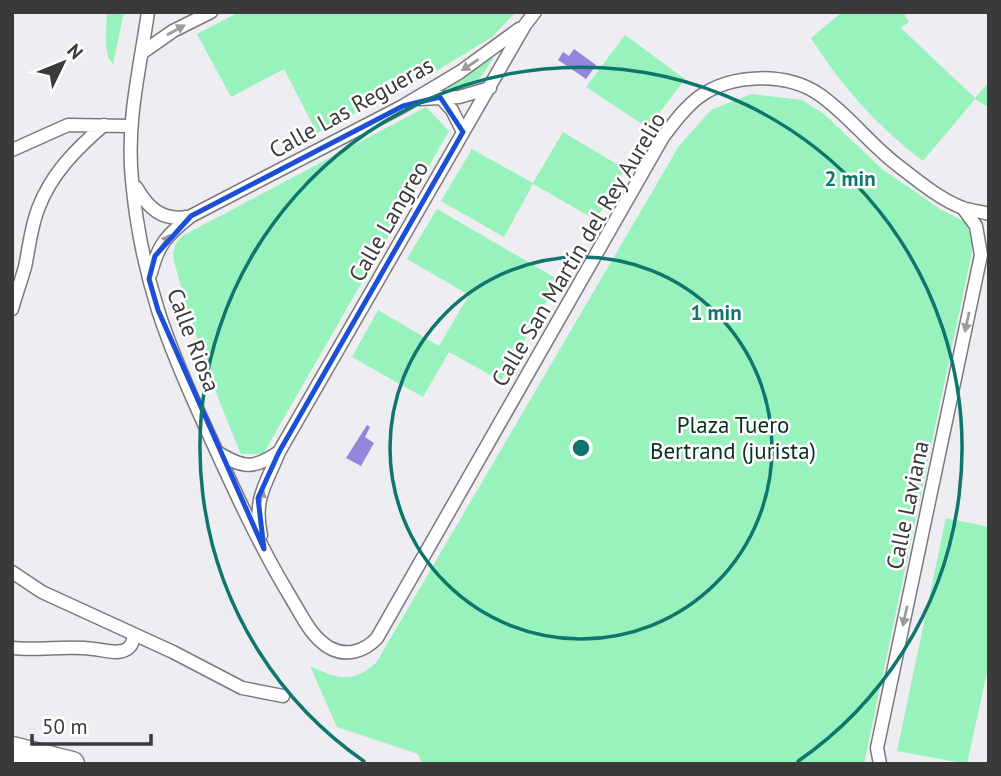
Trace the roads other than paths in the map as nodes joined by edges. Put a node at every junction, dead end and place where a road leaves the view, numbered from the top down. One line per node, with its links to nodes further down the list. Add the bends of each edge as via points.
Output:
1 (148, 12): 5 (street, Calle Riosa)
2 (212, 12): 5 (street, one-way to 2)
3 (535, 12): 4 (street, Calle Langreo)
4 (525, 25): 6 (street, Calle Langreo); 8 (street, Calle Las Regueras, one-way to 8, via 460,72)
5 (143, 51): 10 (street, Calle Riosa)
6 (489, 88): 7 (street); 11 (street, Calle Langreo)
7 (440, 97): 8 (street); 11 (street)
8 (402, 106): 16 (street, Calle Las Regueras)
9 (104, 125): 10 (street); 12 (street, via 68,125); 19 (street, via 71,156 48,187)
10 (130, 125): 13 (street, Calle Riosa)
11 (463, 132): 21 (street, Calle Langreo)
12 (12, 150)
13 (132, 180): 16 (street, via 144,200 163,216); 18 (street, Calle Riosa)
14 (963, 208): 15 (street, Calle San Martín del Rey Aurelio); 17 (street, Calle Laviana, via 976,226); 26 (street, Calle San Martín del Rey Aurelio, via 899,167 806,87 749,79 696,99 657,149 377,638 367,649)
15 (989, 214)
16 (191, 216): 18 (street, Calle Las Regueras, one-way to 16, via 162,242)
17 (985, 252): 30 (street, Calle Laviana, one-way to 30, via 877,748)
18 (149, 279): 20 (street, Calle Riosa, via 176,361)
19 (12, 309)
20 (216, 452): 21 (street, via 236,463 261,465); 22 (street, Calle Riosa)
21 (279, 452): 22 (street, Calle Langreo, one-way to 21, via 258,498)
22 (264, 549): 26 (street, Calle Riosa, via 314,635)
23 (12, 572): 24 (street, via 42,592)
24 (134, 635): 25 (street, via 133,643 120,652); 27 (street, via 242,688)
25 (12, 648)
26 (331, 649)
27 (283, 696)
28 (12, 750): 29 (highway)
29 (72, 764)
30 (880, 764)

